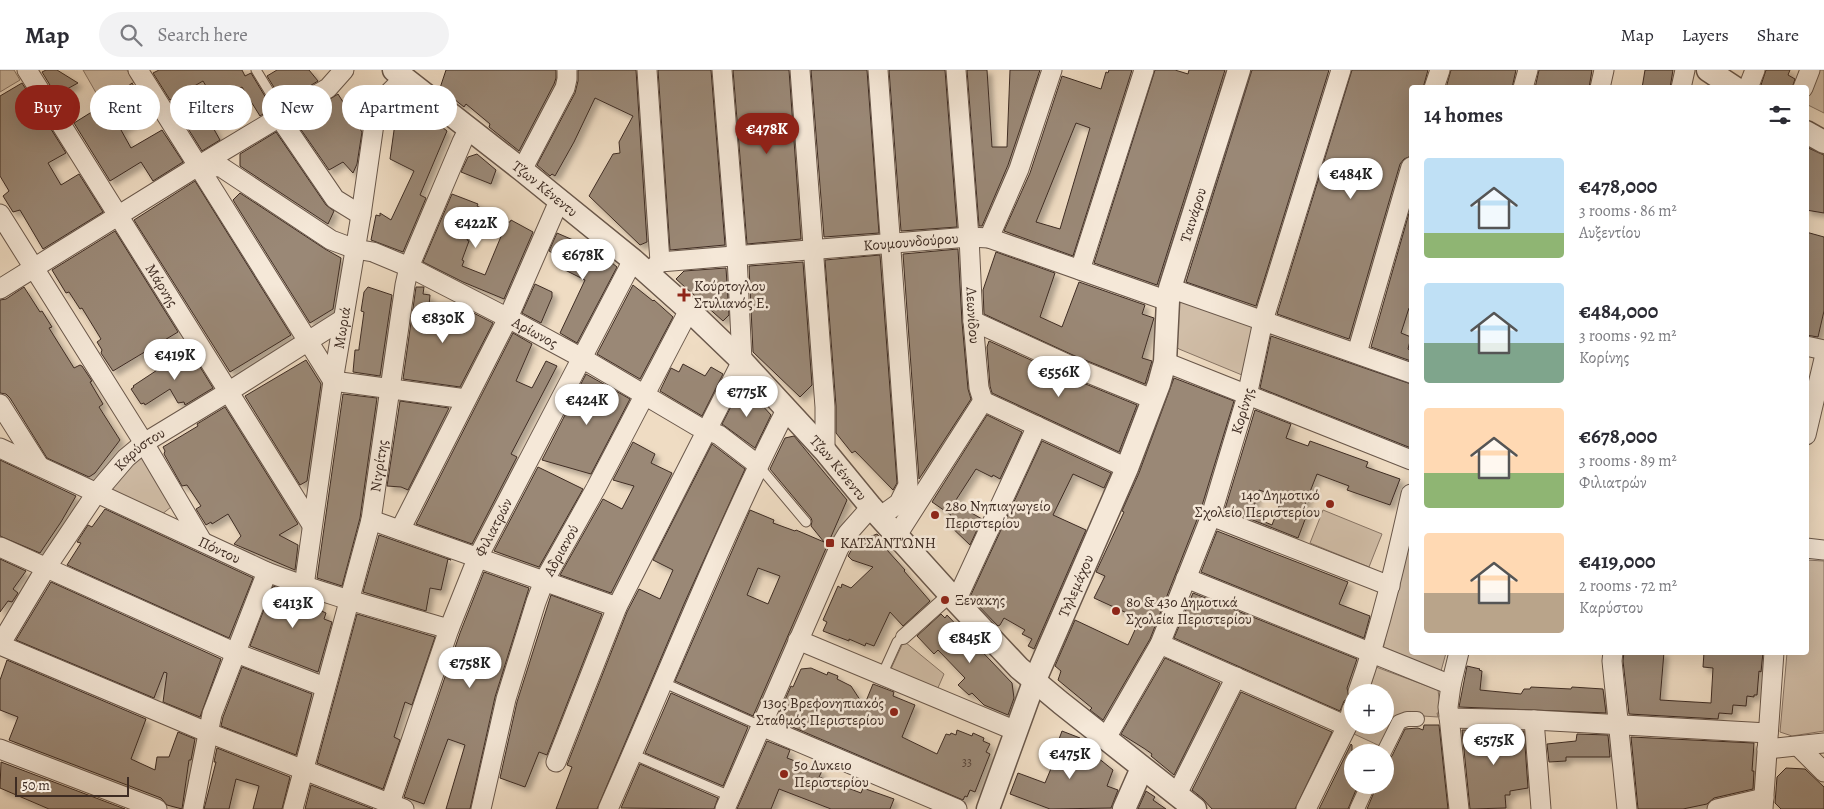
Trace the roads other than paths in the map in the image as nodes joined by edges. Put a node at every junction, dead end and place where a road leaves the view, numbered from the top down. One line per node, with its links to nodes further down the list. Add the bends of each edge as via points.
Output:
1 (27, 70): 43 (street, Μάρνης)
2 (138, 70): 37 (street)
3 (256, 70): 23 (lane)
4 (344, 70): 24 (street)
5 (567, 70): 38 (street, via 565,88)
6 (647, 70): 50 (street)
7 (722, 70): 49 (street)
8 (800, 70): 48 (street)
9 (878, 70): 46 (street)
10 (956, 70): 44 (street, Λεωνίδου)
11 (1052, 70): 45 (street, via 1019,169)
12 (1144, 70): 53 (street)
13 (1239, 70): 55 (street, Ταινάρου)
14 (1341, 70): 60 (street, Κορίνης)
15 (1440, 70): 25 (street)
16 (1528, 70): 26 (street)
17 (1604, 70): 27 (street)
18 (1685, 70): 28 (street)
19 (1708, 70): 29 (street)
20 (1755, 70): 30 (street)
21 (1810, 70): 31 (street)
22 (399, 74): 33 (street, Τζων Κένεντυ); 42 (street, Μωριά, via 374,124)
23 (264, 85)
24 (331, 85)
25 (1435, 85)
26 (1524, 85)
27 (1601, 85)
28 (1682, 85)
29 (1730, 85)
30 (1749, 85)
31 (1804, 85)
32 (262, 127): 37 (street)
33 (469, 128): 38 (street, Τζων Κένεντυ); 51 (street, Νιγρίτης)
34 (290, 130): 42 (street, via 335,199)
35 (1809, 134): 36 (street)
36 (1824, 142)
37 (198, 166): 43 (street); 47 (street, Αρίωνος, via 222,166 332,240); 61 (street)
38 (522, 170): 40 (street, Τζων Κένεντυ)
39 (1409, 174): 64 (street)
40 (559, 201): 50 (street, Τζων Κένεντυ); 57 (street)
41 (0, 214): 52 (street)
42 (361, 215): 47 (street, Μωριά)
43 (118, 216): 52 (street); 72 (street, Μάρνης)
44 (969, 237): 45 (street, Κουμουνδούρου); 46 (street, Κουμουνδούρου); 59 (street, Λεωνίδου)
45 (989, 238): 53 (street, Κουμουνδούρου)
46 (891, 243): 48 (street, Κουμουνδούρου); 92 (street, via 908,486 899,503)
47 (355, 249): 51 (street, Αρίωνος, via 373,252); 58 (street, Μωριά)
48 (814, 250): 49 (street, Κουμουνδούρου); 85 (street)
49 (737, 256): 50 (street, Κουμουνδούρου); 67 (street)
50 (647, 265): 56 (street, Τζων Κένεντυ); 65 (street, Φιλιατρών)
51 (409, 267): 57 (street, Αρίωνος); 71 (street, Νιγρίτης)
52 (33, 268): 54 (street); 83 (street)
53 (1080, 270): 55 (street, Κουμουνδούρου)
54 (0, 290)
55 (1169, 295): 60 (street, Κουμουνδούρου); 68 (street, Ταινάρου)
56 (689, 310): 67 (street, Τζων Κένεντυ); 73 (street, Αδριανού)
57 (508, 318): 65 (street, Αρίωνος); 75 (street)
58 (343, 319): 61 (street, Καρύστου); 70 (street, Μωριά)
59 (973, 321): 76 (street); 77 (street, Λεωνίδου)
60 (1263, 322): 64 (street, Κουμουνδούρου); 74 (street, Κορίνης)
61 (308, 341): 70 (street); 72 (street, Καρύστου)
62 (1809, 347): 63 (street)
63 (1824, 350)
64 (1357, 353): 69 (street, Κουμουνδούρου)
65 (582, 358): 73 (street, Αρίωνος); 103 (street, Φιλιατρών)
66 (1824, 359): 80 (street)
67 (742, 361): 79 (street, Τζων Κένεντυ); 82 (street)
68 (1165, 362): 74 (street); 76 (street, Τηλεμάχου)
69 (1409, 372)
70 (333, 381): 71 (street); 96 (street, Μωριά)
71 (390, 389): 75 (street); 94 (street, Νιγρίτης)
72 (228, 392): 83 (street, Καρύστου); 96 (street, Μάρνης)
73 (644, 394): 82 (street, Αρίωνος); 107 (street, Αδριανού)
74 (1248, 396): 86 (street); 93 (street, Κορίνης)
75 (466, 399): 97 (street)
76 (1152, 399): 89 (street, Τηλεμάχου)
77 (983, 401): 81 (street); 98 (street)
78 (0, 404): 87 (street)
79 (786, 410): 85 (street, Τζων Κένεντυ); 88 (street)
80 (1809, 422)
81 (1037, 426): 89 (street); 110 (street)
82 (707, 430): 88 (street, Αρίωνος, via 719,435); 112 (street)
83 (144, 443): 90 (street, Καρύστου, via 126,458); 99 (street)
84 (0, 448): 87 (street, Πόντου)
85 (825, 451): 92 (street, Τζων Κένεντυ)
86 (1409, 459)
87 (38, 464): 90 (street, Πόντου)
88 (758, 465): 95 (lane); 125 (street)
89 (1128, 468): 126 (street, Τηλεμάχου)
90 (97, 492): 99 (street, Πόντου); 104 (street, Καρύστου)
91 (1409, 503): 109 (street)
92 (876, 512): 98 (street, Τζων Κένεντυ); 115 (street, via 848,533)
93 (1211, 516): 106 (street, Κορίνης); 109 (street)
94 (371, 520): 97 (street); 111 (street, Νιγρίτης)
95 (806, 522)
96 (312, 525): 108 (street, Μωριά)
97 (400, 530): 103 (street)
98 (896, 534): 110 (street, Τζων Κένεντυ)
99 (202, 541): 105 (street, Πόντου)
100 (0, 547): 104 (street)
101 (1809, 548): 102 (street)
102 (1824, 550)
103 (477, 559): 107 (street); 113 (street, Φιλιατρών)
104 (46, 568): 117 (street, Καρύστου); 119 (street)
105 (266, 572): 108 (street, Πόντου); 119 (street)
106 (1186, 578): 116 (street, Κορίνης); 118 (street)
107 (544, 581): 112 (street); 158 (street, Αδριανού, via 506,699)
108 (304, 586): 111 (street, Πόντου)
109 (1390, 586): 118 (street)
110 (953, 598): 114 (street); 126 (street, Τζων Κένεντυ)
111 (349, 600): 113 (street, Πόντου); 129 (street, Νιγρίτης)
112 (618, 607): 146 (street)
113 (450, 628): 154 (street, Φιλιατρών)
114 (903, 637): 123 (lane)
115 (798, 640): 123 (street); 134 (street)
116 (1160, 644): 124 (street); 139 (street, Κορίνης)
117 (0, 645): 138 (street)
118 (1372, 653): 127 (street); 128 (street)
119 (236, 654): 129 (street); 138 (street, via 212,714)
120 (1458, 655): 128 (street)
121 (1613, 655): 135 (street)
122 (1774, 655): 140 (street)
123 (882, 675): 137 (street)
124 (1236, 677): 130 (street); 150 (street)
125 (662, 681): 134 (lane); 145 (street)
126 (1034, 682): 137 (street, Τηλεμάχου); 139 (street, Τζων Κένεντυ)
127 (1361, 684)
128 (1451, 685): 131 (street)
129 (326, 687): 148 (street, Νιγρίτης)
130 (1344, 715)
131 (1449, 718): 133 (street); 166 (street)
132 (1418, 719): 142 (street, via 1399,722)
133 (1534, 720): 135 (street); 167 (street)
134 (761, 726): 152 (street); 160 (street)
135 (1618, 726): 140 (street); 168 (street)
136 (1344, 730): 164 (street)
137 (1016, 731): 161 (street, Τηλεμάχου)
138 (209, 733): 148 (street); 156 (street)
139 (1106, 738): 147 (street, Τζων Κένεντυ)
140 (1768, 741): 143 (street); 153 (street)
141 (1824, 743): 143 (street)
142 (1388, 744)
143 (1799, 747): 149 (street)
144 (0, 749): 155 (street)
145 (632, 754): 152 (lane); 159 (street)
146 (556, 762)
147 (1142, 768): 150 (street, Τζων Κένεντυ); 162 (street)
148 (303, 770): 154 (street); 157 (street, Νιγρίτης)
149 (1824, 772)
150 (1177, 794): 163 (street, Τζων Κένεντυ)
151 (1364, 794): 165 (street)
152 (727, 802)
153 (1763, 803): 169 (street)
154 (394, 807)
155 (157, 809)
156 (193, 809)
157 (293, 809)
158 (481, 809)
159 (608, 809)
160 (957, 809)
161 (988, 809)
162 (1124, 809)
163 (1195, 809)
164 (1306, 809)
165 (1357, 809)
166 (1458, 809)
167 (1541, 809)
168 (1627, 809)
169 (1717, 809)

